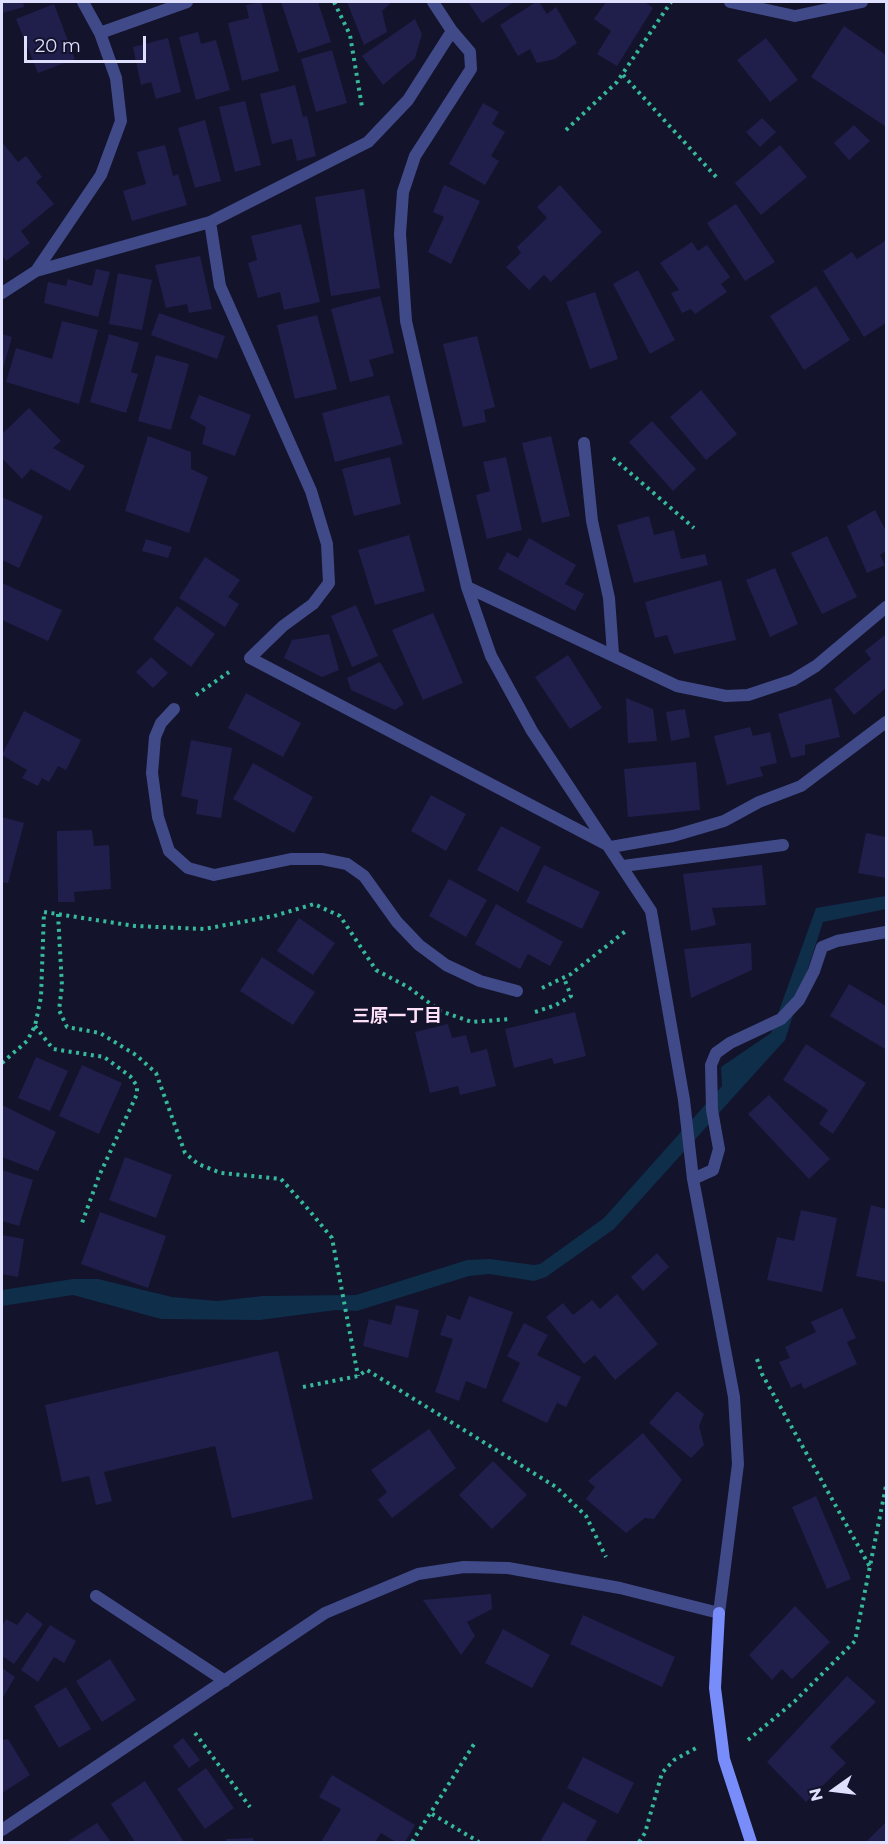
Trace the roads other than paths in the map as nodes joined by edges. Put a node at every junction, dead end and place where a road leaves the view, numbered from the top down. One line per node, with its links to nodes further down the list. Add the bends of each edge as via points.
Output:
1 (83, 2): 7 (street)
2 (187, 2): 7 (street)
3 (434, 2): 6 (street)
4 (730, 2): 5 (street, via 795,16)
5 (862, 2)
6 (452, 31): 8 (street, via 408,100 368,142); 12 (street, via 470,52 471,69 415,156 404,192 399,234 406,321)
7 (100, 33): 9 (street, via 116,78 121,121 101,175)
8 (210, 222): 9 (street); 18 (street, via 220,286 311,491 327,544 329,583 313,604 250,658)
9 (36, 271): 10 (street)
10 (2, 293)
11 (584, 443): 14 (street, via 592,521 609,597)
12 (466, 587): 14 (street); 18 (street, via 491,656 532,731)
13 (886, 607): 14 (street, via 816,666 771,689 748,695 726,696 677,686)
14 (613, 654)
15 (174, 710): 21 (street, via 161,723 155,737 152,772 158,817 169,851 188,868 214,875 291,859 322,858 347,864 364,876 419,945 446,965 480,981)
16 (886, 722): 18 (street, via 801,786 724,821 673,836)
17 (783, 845): 19 (street)
18 (610, 847): 19 (street)
19 (623, 866): 22 (street, via 651,911 684,1100)
20 (886, 932): 22 (street, via 822,947 799,1000 781,1020 716,1053 711,1065 711,1099 719,1149 713,1170)
21 (517, 991)
22 (693, 1179): 24 (street, via 735,1397 738,1464)
23 (96, 1596): 25 (street)
24 (719, 1613): 25 (street, via 620,1588 508,1568 464,1567 417,1574 325,1613); 27 (street, via 715,1688 724,1759)
25 (225, 1681): 26 (street)
26 (2, 1830)
27 (751, 1842)

